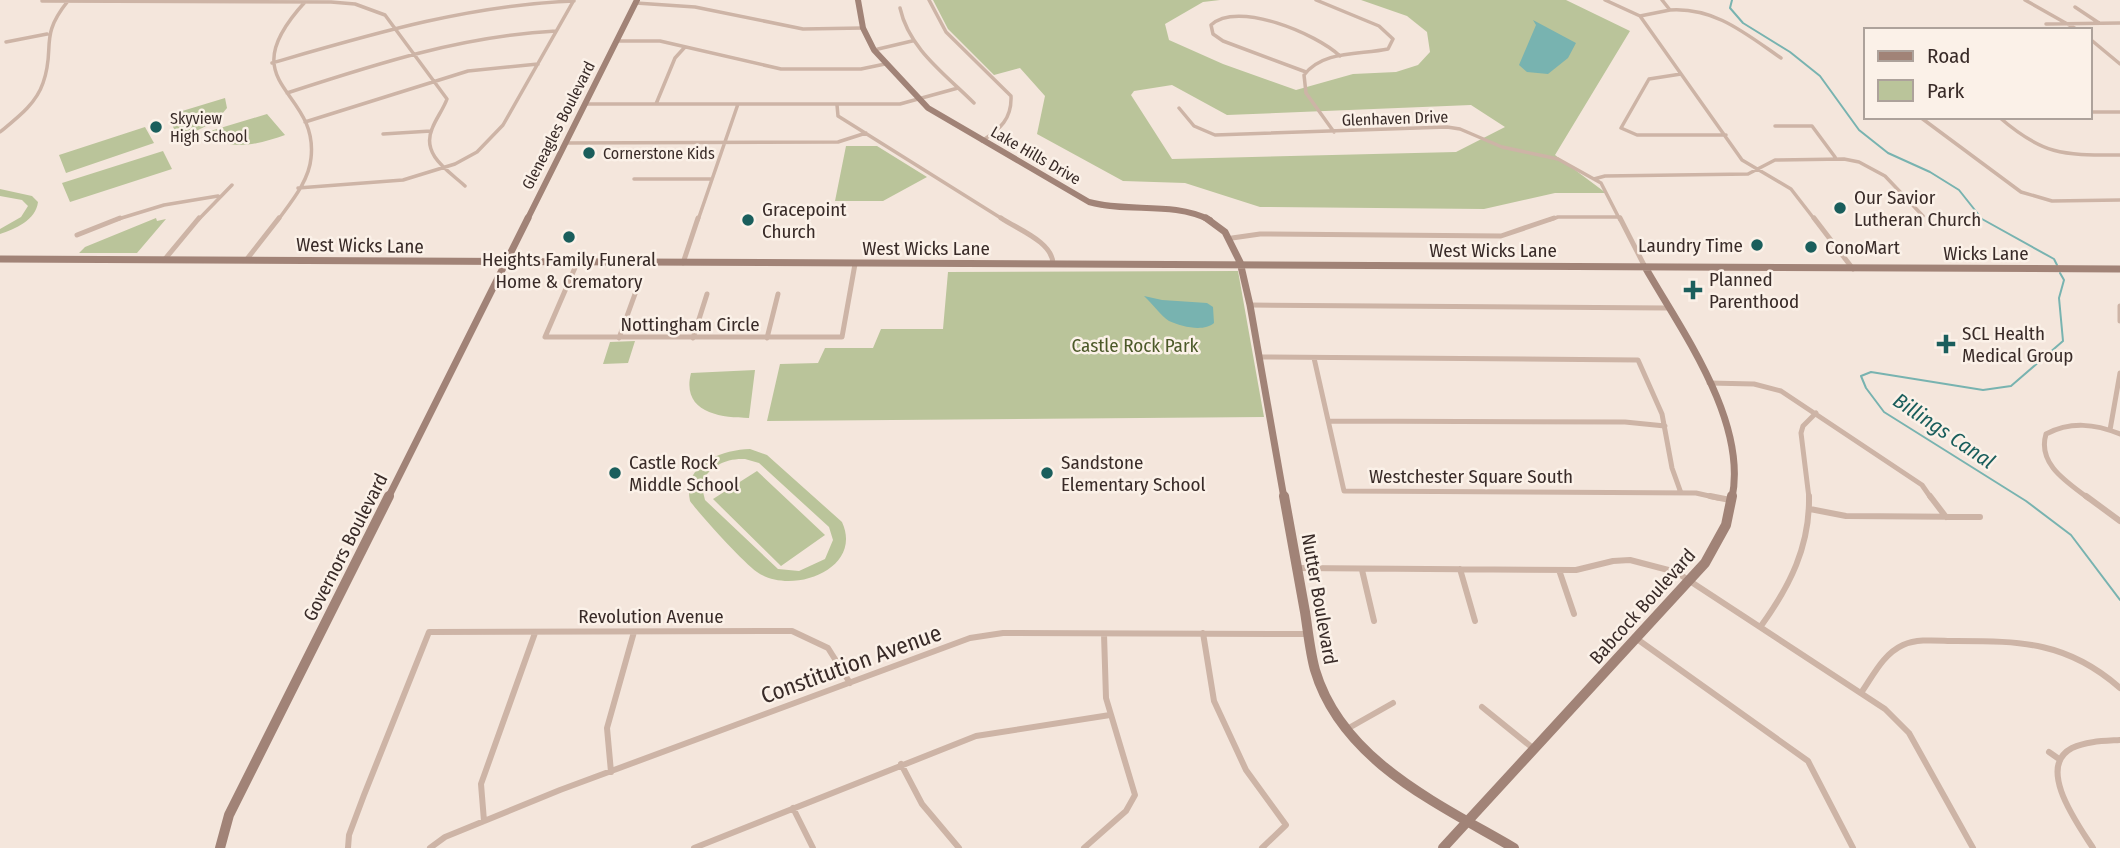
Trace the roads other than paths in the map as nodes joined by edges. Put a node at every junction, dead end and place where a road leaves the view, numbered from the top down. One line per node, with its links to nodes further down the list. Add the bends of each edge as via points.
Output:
1 (858, 0): 21 (main road, Lake Hills Drive)
2 (929, 0): 62 (street, via 946,32 1011,96 1008,120)
3 (1316, 0): 32 (street, via 1378,25 1393,39 1388,49)
4 (1605, 0): 15 (street)
5 (1662, 0): 14 (street)
6 (2025, 0): 19 (street)
7 (41, 1): 8 (street)
8 (69, 1): 9 (street); 24 (street)
9 (306, 1): 20 (street, via 374,9); 35 (street, via 277,38)
10 (574, 1): 20 (street, via 493,5); 23 (street)
11 (636, 2): 21 (street, via 695,7 803,29); 25 (main road, Gleneagles Boulevard)
12 (2075, 6): 16 (street)
13 (900, 8): 26 (street)
14 (1670, 10): 15 (street); 33 (street, via 1693,8 1714,13)
15 (1640, 16): 39 (street)
16 (2099, 23): 17 (street); 19 (street)
17 (2120, 23)
18 (2046, 24): 19 (street)
19 (2066, 24): 22 (street)
20 (395, 27): 31 (street); 35 (street)
21 (863, 28): 30 (main road, Lake Hills Drive)
22 (2074, 28)
23 (556, 31): 31 (street, via 509,33); 36 (street)
24 (47, 34): 28 (street); 57 (street, via 45,79 31,103)
25 (617, 41): 29 (street, via 660,41); 45 (main road, Gleneagles Boulevard)
26 (912, 41): 30 (street); 41 (street)
27 (2092, 41): 34 (street)
28 (6, 42)
29 (685, 47): 37 (street, via 781,69 861,69); 46 (street, via 675,58)
30 (874, 50): 37 (main road, Lake Hills Drive)
31 (413, 53): 40 (street); 42 (street)
32 (1340, 56): 38 (street, via 1319,61); 38 (street, via 1328,44 1250,16 1225,16 1211,25 1213,34 1223,41)
33 (1781, 58)
34 (2119, 62)
35 (272, 63): 42 (street)
36 (538, 64): 40 (street, via 468,71); 67 (street, via 496,135)
37 (885, 64): 43 (main road, Lake Hills Drive)
38 (1306, 72): 58 (street, via 1305,90)
39 (1681, 74): 61 (street); 61 (street, via 1648,79 1621,128 1637,135)
40 (436, 80): 54 (street); 56 (street, via 447,99)
41 (958, 88): 43 (street); 44 (street)
42 (287, 93): 54 (street)
43 (919, 100): 48 (street); 62 (main road, Lake Hills Drive)
44 (974, 103)
45 (585, 104): 46 (street); 64 (main road, Gleneagles Boulevard)
46 (656, 104): 47 (street)
47 (738, 104): 48 (street); 63 (street)
48 (837, 104): 59 (street, via 838,116)
49 (1179, 108): 58 (street, Glenhaven Drive, via 1189,123 1215,135)
50 (2092, 112): 51 (street)
51 (2120, 112)
52 (1923, 119): 76 (street, via 2021,192 2052,201)
53 (2001, 119): 65 (street, via 2022,138 2050,153)
54 (305, 122): 74 (street, via 312,157)
55 (1776, 126): 66 (street, via 1812,126)
56 (431, 131): 60 (street); 67 (street, via 430,151)
57 (0, 132)
58 (1334, 132): 69 (street, Glenhaven Drive, via 1460,129 1502,147 1558,159)
59 (866, 133): 63 (street, via 838,142); 88 (street, via 1045,246)
60 (383, 134)
61 (1726, 135): 68 (street, via 1742,160)
62 (982, 141): 80 (main road, Lake Hills Drive, via 1089,202 1191,213 1216,224)
63 (725, 142): 64 (street); 71 (street)
64 (565, 143): 84 (main road, Gleneagles Boulevard)
65 (2120, 155)
66 (1835, 157): 68 (street, via 1780,160); 77 (street, via 1882,172)
67 (445, 167): 73 (street); 74 (street, via 381,185)
68 (1758, 169): 69 (street, via 1748,174); 92 (street, via 1791,189)
69 (1594, 178): 78 (street, Glenhaven Drive)
70 (634, 179): 71 (street)
71 (711, 179): 86 (street)
72 (232, 185): 75 (street)
73 (465, 186)
74 (298, 188): 83 (street)
75 (218, 196): 79 (street, via 148,207); 82 (street)
76 (2120, 200)
77 (1923, 216)
78 (1620, 218): 80 (street, via 1558,218 1501,236 1260,234); 90 (street, Glenhaven Drive)
79 (78, 235)
80 (1232, 238): 89 (main road)
81 (0, 259): 82 (main road, West Wicks Lane)
82 (165, 259): 83 (main road, West Wicks Lane)
83 (247, 259): 84 (main road, West Wicks Lane)
84 (505, 263): 85 (main road, West Wicks Lane); 149 (main road, Governors Boulevard, via 229,815)
85 (577, 263): 86 (main road, West Wicks Lane); 100 (street, Nottingham Circle, via 545,338)
86 (683, 264): 87 (main road, West Wicks Lane)
87 (855, 264): 88 (main road, West Wicks Lane); 102 (street, Nottingham Circle, via 842,338)
88 (1053, 264): 89 (main road, West Wicks Lane)
89 (1241, 264): 90 (main road, West Wicks Lane); 96 (main road, Nutter Boulevard)
90 (1646, 267): 92 (main road, West Wicks Lane); 98 (main road, Babcock Boulevard)
91 (2120, 268): 92 (main road, Wicks Lane)
92 (1853, 269)
93 (635, 294): 100 (street)
94 (707, 294): 101 (street)
95 (778, 294): 102 (street)
96 (1250, 305): 98 (street); 103 (main road, Nutter Boulevard)
97 (2120, 306): 99 (street)
98 (1668, 308): 106 (main road, Babcock Boulevard)
99 (2120, 321)
100 (619, 338): 101 (street, Nottingham Circle)
101 (693, 338): 102 (street, Nottingham Circle)
102 (767, 338)
103 (1259, 357): 104 (street); 118 (main road, Nutter Boulevard)
104 (1314, 358): 108 (street, Westchester Square South); 109 (street, via 1638,360)
105 (2120, 373): 110 (street)
106 (1709, 383): 107 (street, via 1767,386); 113 (main road, Babcock Boulevard, via 1731,436 1736,480)
107 (1816, 413): 114 (street, via 1801,433); 115 (street, via 1829,417 1922,485)
108 (1329, 421): 109 (street); 112 (street, Westchester Square South, via 1344,491)
109 (1665, 426): 112 (street)
110 (2110, 430): 111 (street); 117 (street, via 2058,426 2046,433 2042,448 2063,478)
111 (2120, 434)
112 (1681, 493): 113 (street, Westchester Square South)
113 (1733, 501): 122 (main road, Babcock Boulevard, via 1717,546)
114 (1810, 509): 115 (street, via 1846,516); 126 (street, via 1797,568)
115 (1947, 517): 116 (street)
116 (1980, 517)
117 (2120, 521)
118 (1297, 568): 119 (street); 131 (main road, Nutter Boulevard)
119 (1362, 569): 120 (street); 124 (street)
120 (1460, 569): 121 (street); 125 (street)
121 (1559, 570): 122 (street, via 1630,560 1663,567); 123 (street)
122 (1690, 580): 126 (street); 132 (main road, Babcock Boulevard)
123 (1574, 614)
124 (1374, 621)
125 (1475, 621)
126 (1761, 626): 135 (street)
127 (634, 632): 128 (street, Revolution Avenue); 133 (street, Revolution Avenue, via 792,631 820,640 839,658); 145 (street, via 607,729)
128 (535, 633): 148 (street, via 481,784); 150 (street, Revolution Avenue, via 429,632 364,795)
129 (1203, 633): 130 (street, Constitution Avenue); 131 (street, Constitution Avenue); 156 (street, via 1214,701 1246,769 1286,825)
130 (1104, 634): 133 (street, Constitution Avenue, via 1003,633 970,638); 138 (street)
131 (1308, 634): 139 (main road, Nutter Boulevard, via 1320,687)
132 (1637, 639): 141 (main road, Babcock Boulevard); 159 (street, via 1808,761)
133 (850, 683): 145 (street, Constitution Avenue)
134 (2120, 688): 135 (street, via 2077,656 2046,644 1930,642 1904,645 1887,656)
135 (1861, 693): 160 (street, via 1909,733)
136 (1393, 703): 139 (street)
137 (1482, 707): 141 (street)
138 (1110, 715): 144 (street, via 975,736); 155 (street, via 1135,795 1126,811)
139 (1344, 730): 147 (main road, Nutter Boulevard, via 1376,762)
140 (2120, 740): 143 (street, via 2081,742 2066,749)
141 (1534, 748): 147 (main road, Babcock Boulevard)
142 (2049, 752): 143 (street)
143 (2059, 759): 161 (street, via 2057,776 2064,801)
144 (901, 764): 146 (street); 154 (street, via 922,804)
145 (611, 772): 148 (street, Constitution Avenue)
146 (793, 808): 152 (street); 153 (street)
147 (1468, 820): 157 (main road, Babcock Boulevard); 158 (main road, Nutter Boulevard)
148 (484, 821): 151 (street, Constitution Avenue)
149 (220, 848)
150 (348, 848)
151 (430, 848)
152 (694, 848)
153 (813, 848)
154 (959, 848)
155 (1084, 848)
156 (1262, 848)
157 (1443, 848)
158 (1514, 848)
159 (1853, 848)
160 (1973, 848)
161 (2093, 848)

